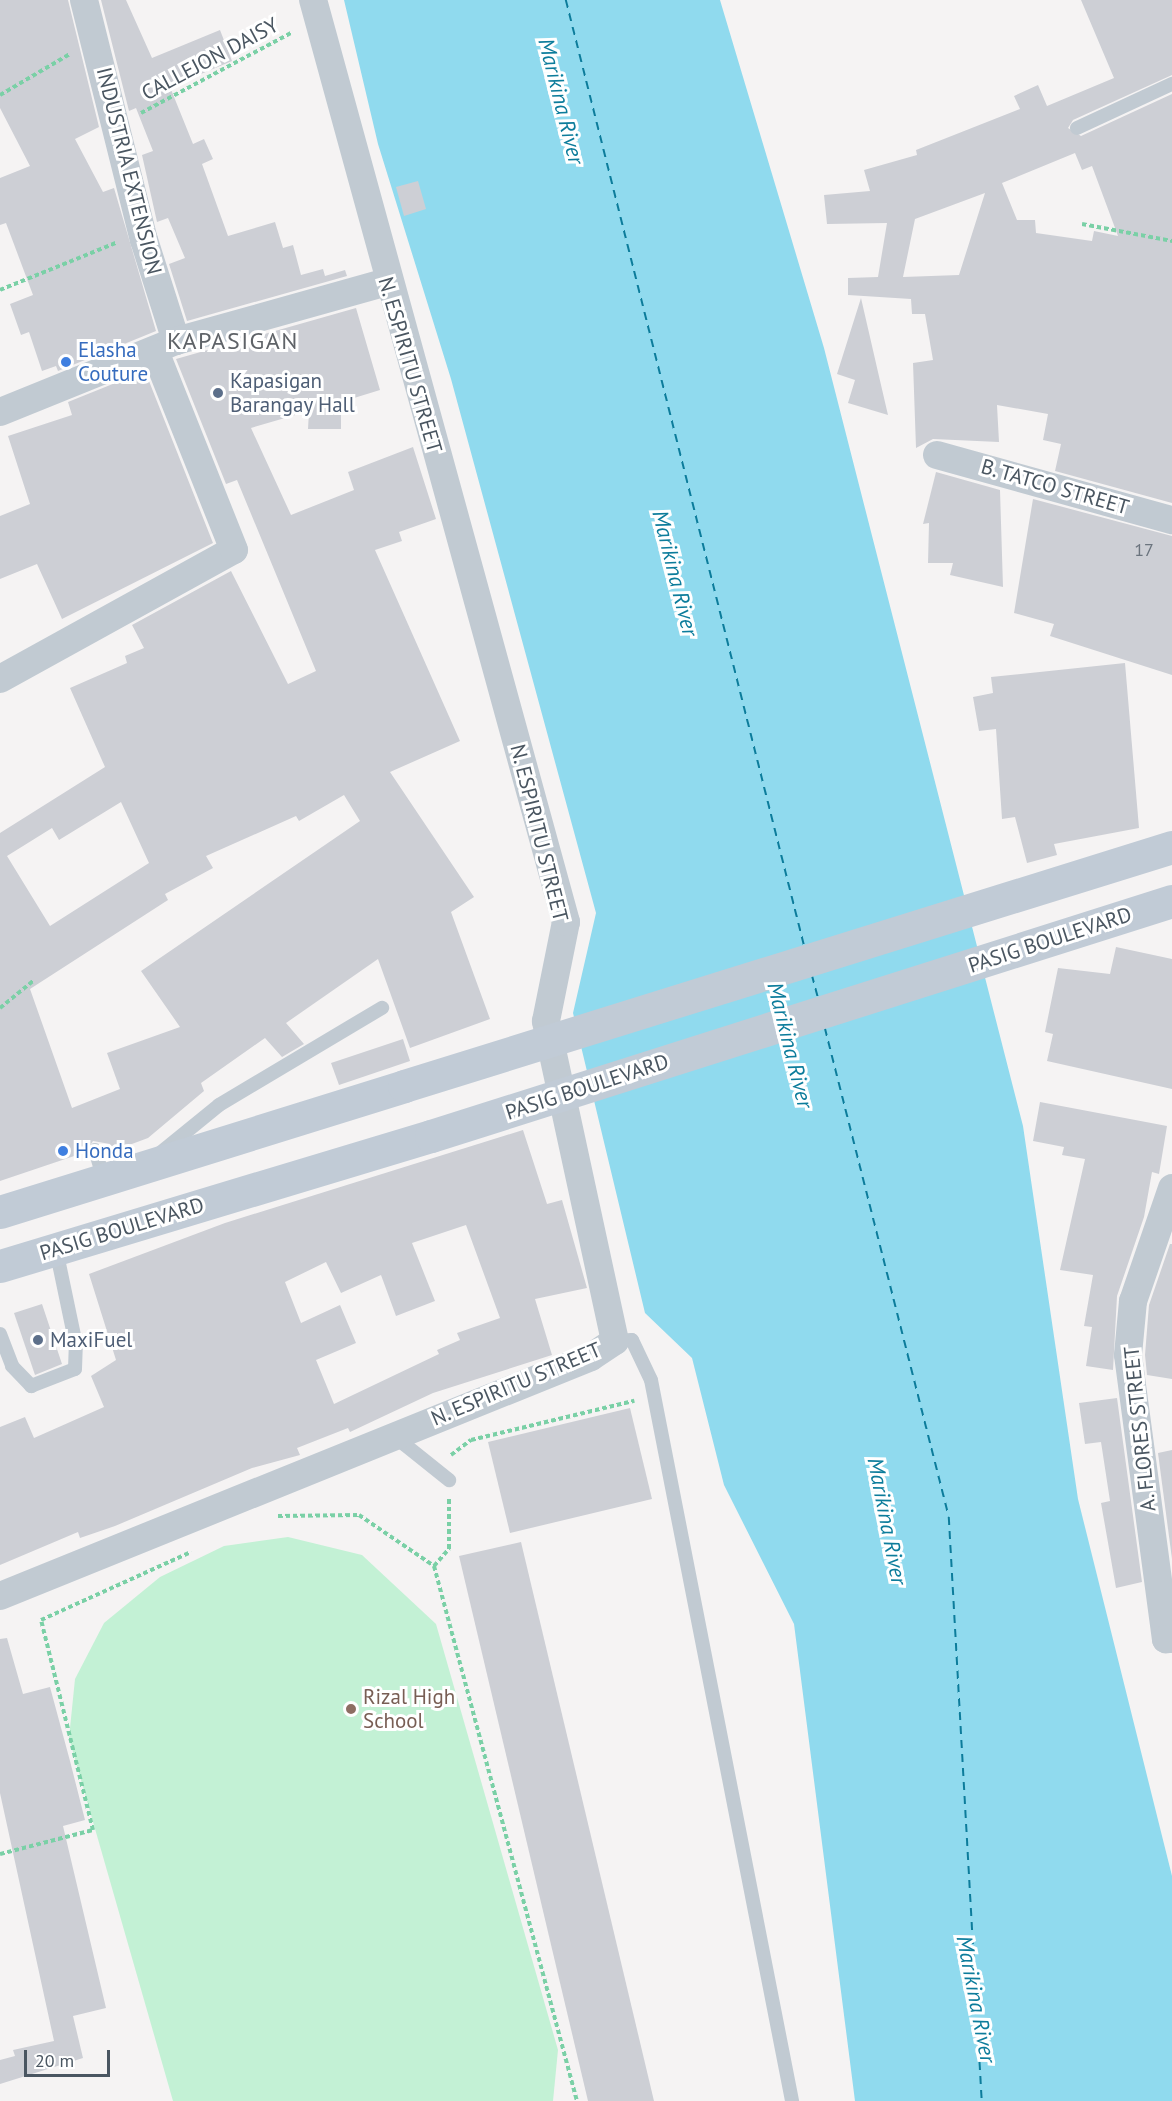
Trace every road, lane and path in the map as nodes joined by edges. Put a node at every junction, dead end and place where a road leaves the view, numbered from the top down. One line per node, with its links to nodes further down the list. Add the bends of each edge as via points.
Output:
1 (84, 0): 3 (street, INDUSTRIA EXTENSION)
2 (315, 9): 6 (path, CALLEJON DAISY); 11 (street, N. ESPIRITU STREET)
3 (96, 38): 5 (path); 6 (street, INDUSTRIA EXTENSION)
4 (1172, 84): 7 (lane)
5 (0, 95)
6 (117, 126): 9 (street, INDUSTRIA EXTENSION)
7 (1077, 128)
8 (1082, 224): 10 (path)
9 (142, 233): 12 (path); 13 (street, INDUSTRIA EXTENSION)
10 (1172, 241)
11 (387, 282): 13 (street); 29 (street, N. ESPIRITU STREET, via 566,922 546,1021)
12 (0, 290)
13 (166, 347): 14 (street); 17 (street, INDUSTRIA EXTENSION, via 234,550)
14 (0, 412)
15 (938, 455): 16 (street, B. TATCO STREET)
16 (1172, 520)
17 (0, 678)
18 (1172, 847): 23 (main road, bridge)
19 (1172, 901): 26 (main road, PASIG BOULEVARD, bridge, via 431,1136)
20 (33, 981): 21 (path)
21 (0, 1008)
22 (382, 1008): 23 (lane, via 219,1105)
23 (147, 1166): 25 (main road, via 100,1165)
24 (1172, 1188): 38 (street, A. FLORES STREET, via 1133,1301 1128,1355)
25 (0, 1212)
26 (56, 1249): 27 (main road, PASIG BOULEVARD); 28 (lane, via 76,1345 75,1369 31,1386 12,1366)
27 (0, 1266)
28 (0, 1334)
29 (615, 1341): 31 (street, N. ESPIRITU STREET, via 591,1357); 41 (lane, via 632,1340 651,1380)
30 (634, 1400): 32 (path, via 471,1440)
31 (399, 1433): 32 (lane, via 404,1444); 37 (street, N. ESPIRITU STREET, via 133,1546)
32 (433, 1467): 33 (lane)
33 (449, 1480): 36 (path, via 449,1549)
34 (271, 1516): 36 (path, via 359,1515)
35 (198, 1549): 39 (path, via 41,1620 93,1830)
36 (434, 1566): 40 (path)
37 (0, 1596)
38 (1169, 1639)
39 (0, 1854)
40 (577, 2101)
41 (792, 2101)

